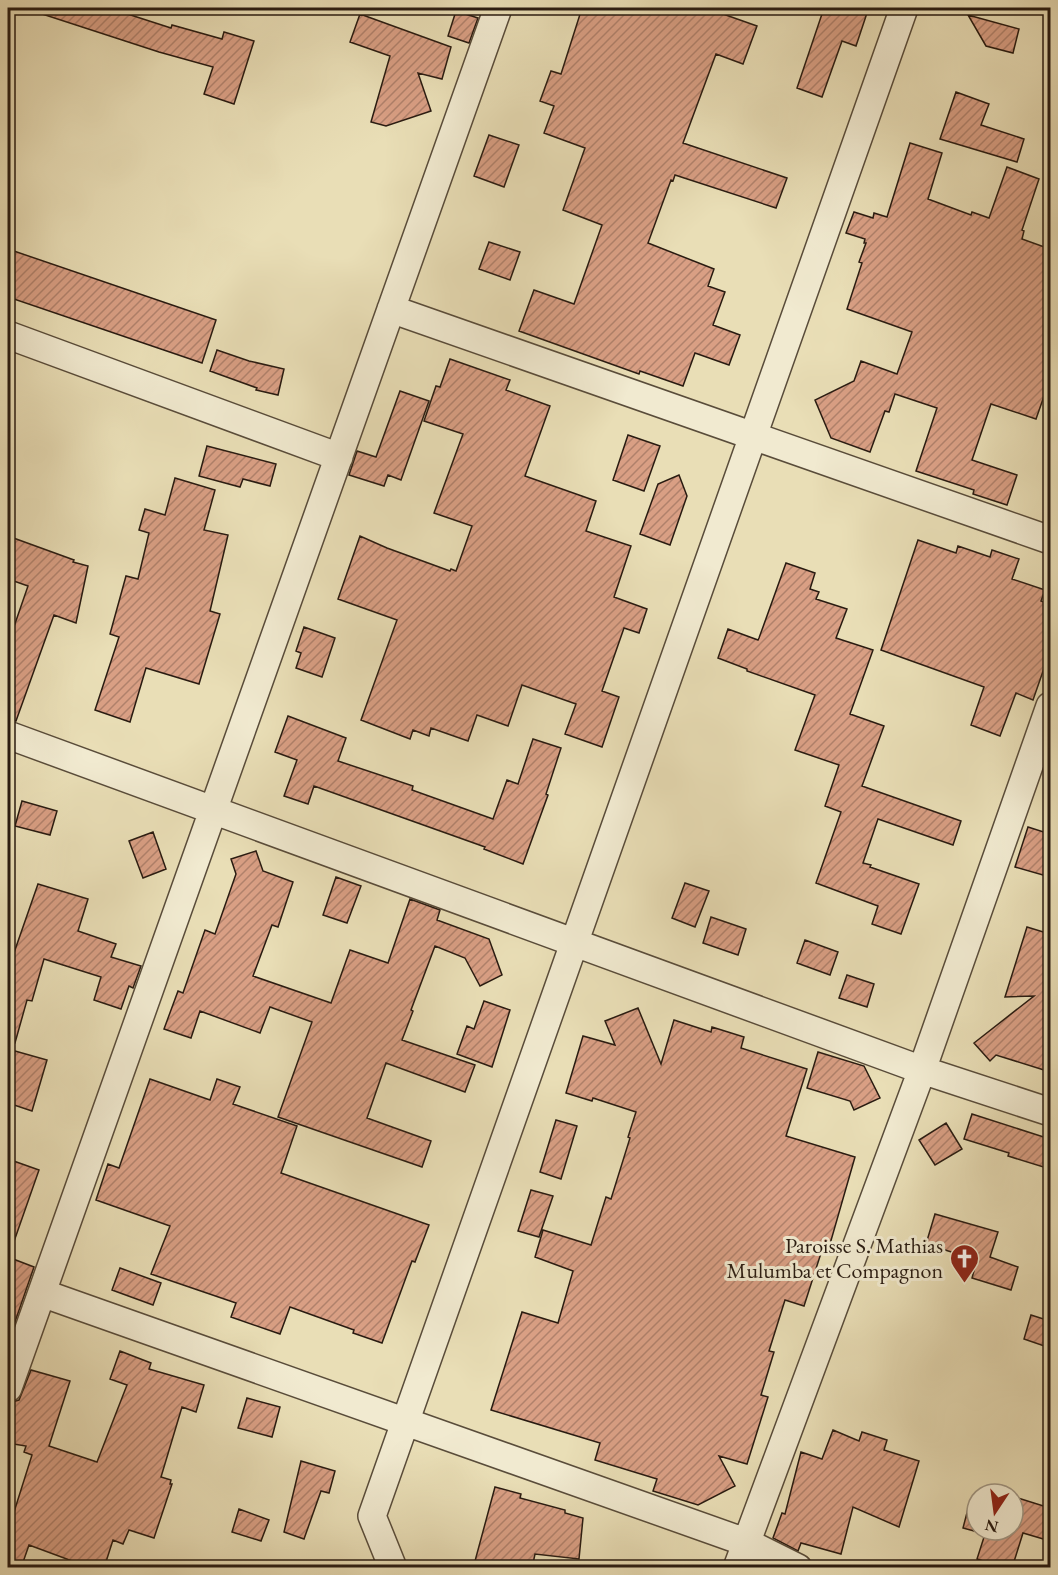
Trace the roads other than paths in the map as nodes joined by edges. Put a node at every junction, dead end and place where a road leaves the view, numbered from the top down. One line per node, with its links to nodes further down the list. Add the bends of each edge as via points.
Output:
1 (498, 8): 3 (street)
2 (904, 8): 5 (street)
3 (391, 309): 5 (street); 6 (street)
4 (8, 335): 6 (street)
5 (753, 436): 7 (street); 11 (street)
6 (339, 457): 10 (street)
7 (1050, 540)
8 (1050, 706): 12 (street)
9 (8, 735): 10 (street)
10 (213, 810): 11 (street); 14 (street)
11 (574, 942): 12 (street); 16 (street)
12 (922, 1070): 13 (street); 17 (street)
13 (1050, 1112)
14 (42, 1293): 15 (street); 16 (street)
15 (8, 1388)
16 (405, 1421): 17 (street); 18 (street, via 372,1516)
17 (743, 1555): 19 (street)
18 (393, 1568)
19 (798, 1568)

